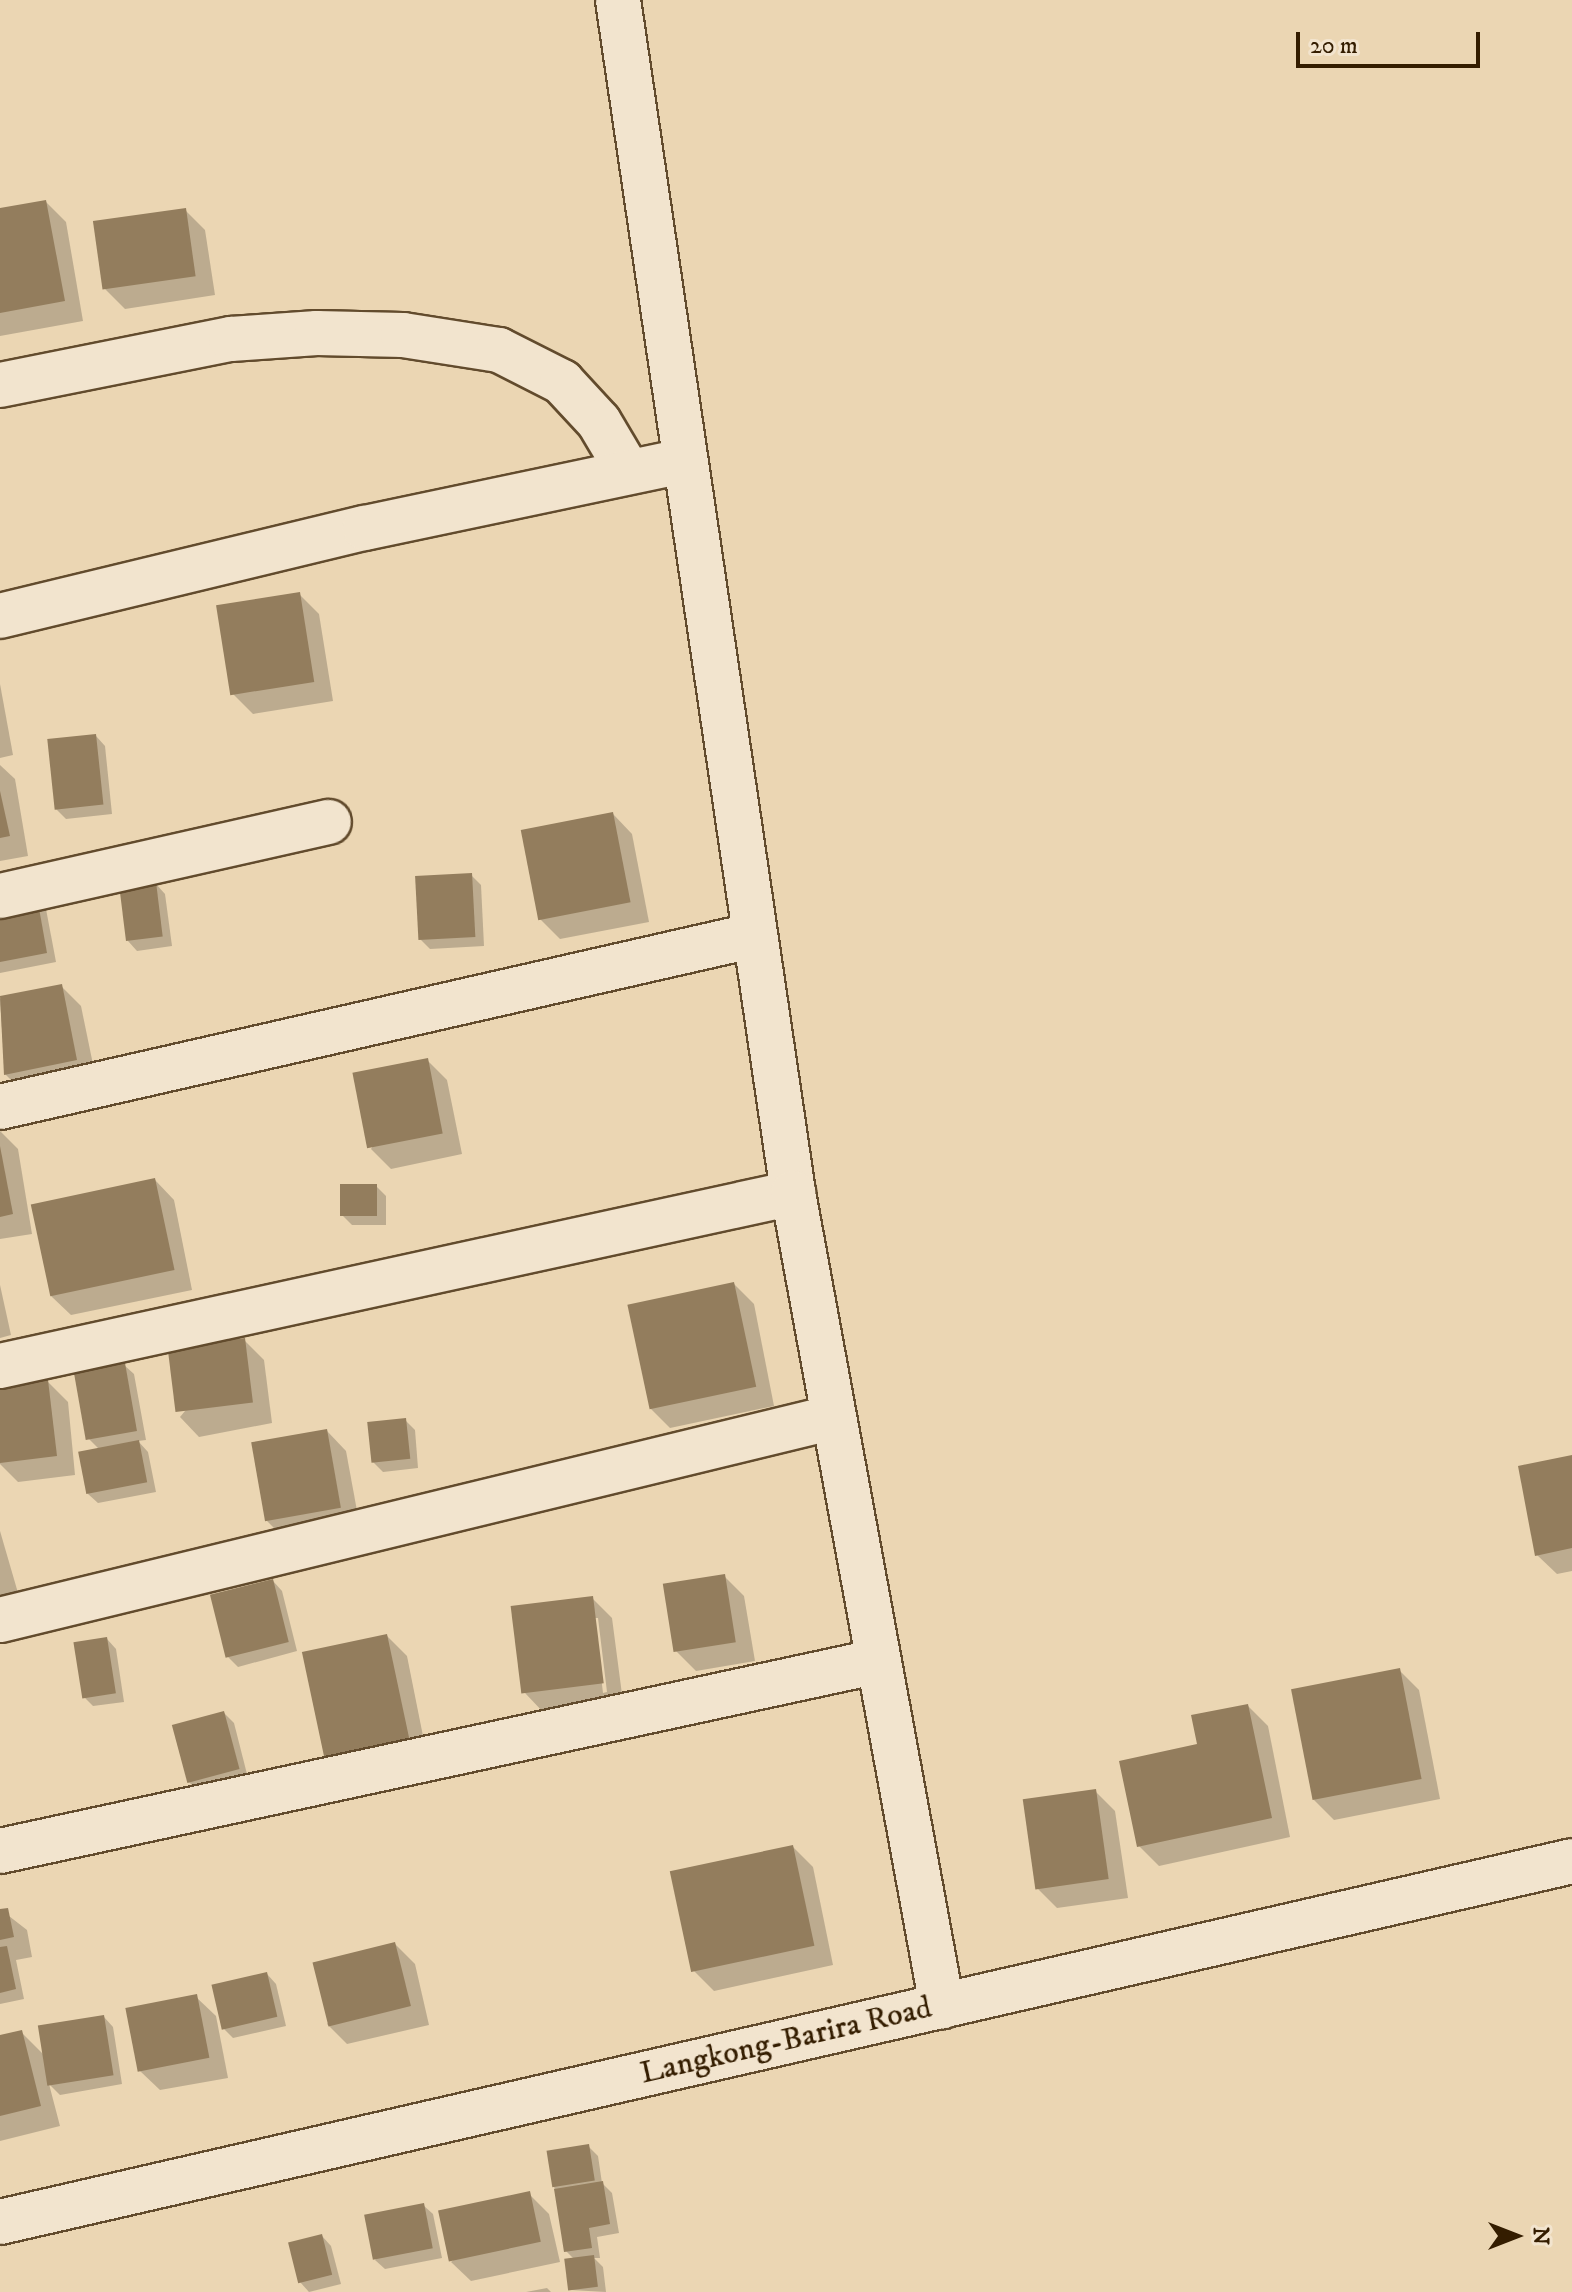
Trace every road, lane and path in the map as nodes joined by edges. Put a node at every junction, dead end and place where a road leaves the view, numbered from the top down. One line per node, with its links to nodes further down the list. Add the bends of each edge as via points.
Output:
1 (618, 0): 3 (street)
2 (0, 385): 4 (street, via 231,339 403,335 499,350 562,382 599,422)
3 (683, 461): 4 (street); 8 (street)
4 (628, 471): 5 (street)
5 (0, 616)
6 (329, 822): 7 (street)
7 (0, 896)
8 (755, 935): 9 (street); 10 (street)
9 (0, 1107)
10 (793, 1193): 11 (street); 12 (street)
11 (0, 1366)
12 (834, 1417): 13 (street); 14 (street)
13 (0, 1620)
14 (879, 1661): 15 (street); 17 (street)
15 (0, 1851)
16 (1572, 1861): 17 (street, Langkong-Barira Road)
17 (942, 2006): 18 (street, Langkong-Barira Road)
18 (0, 2222)

